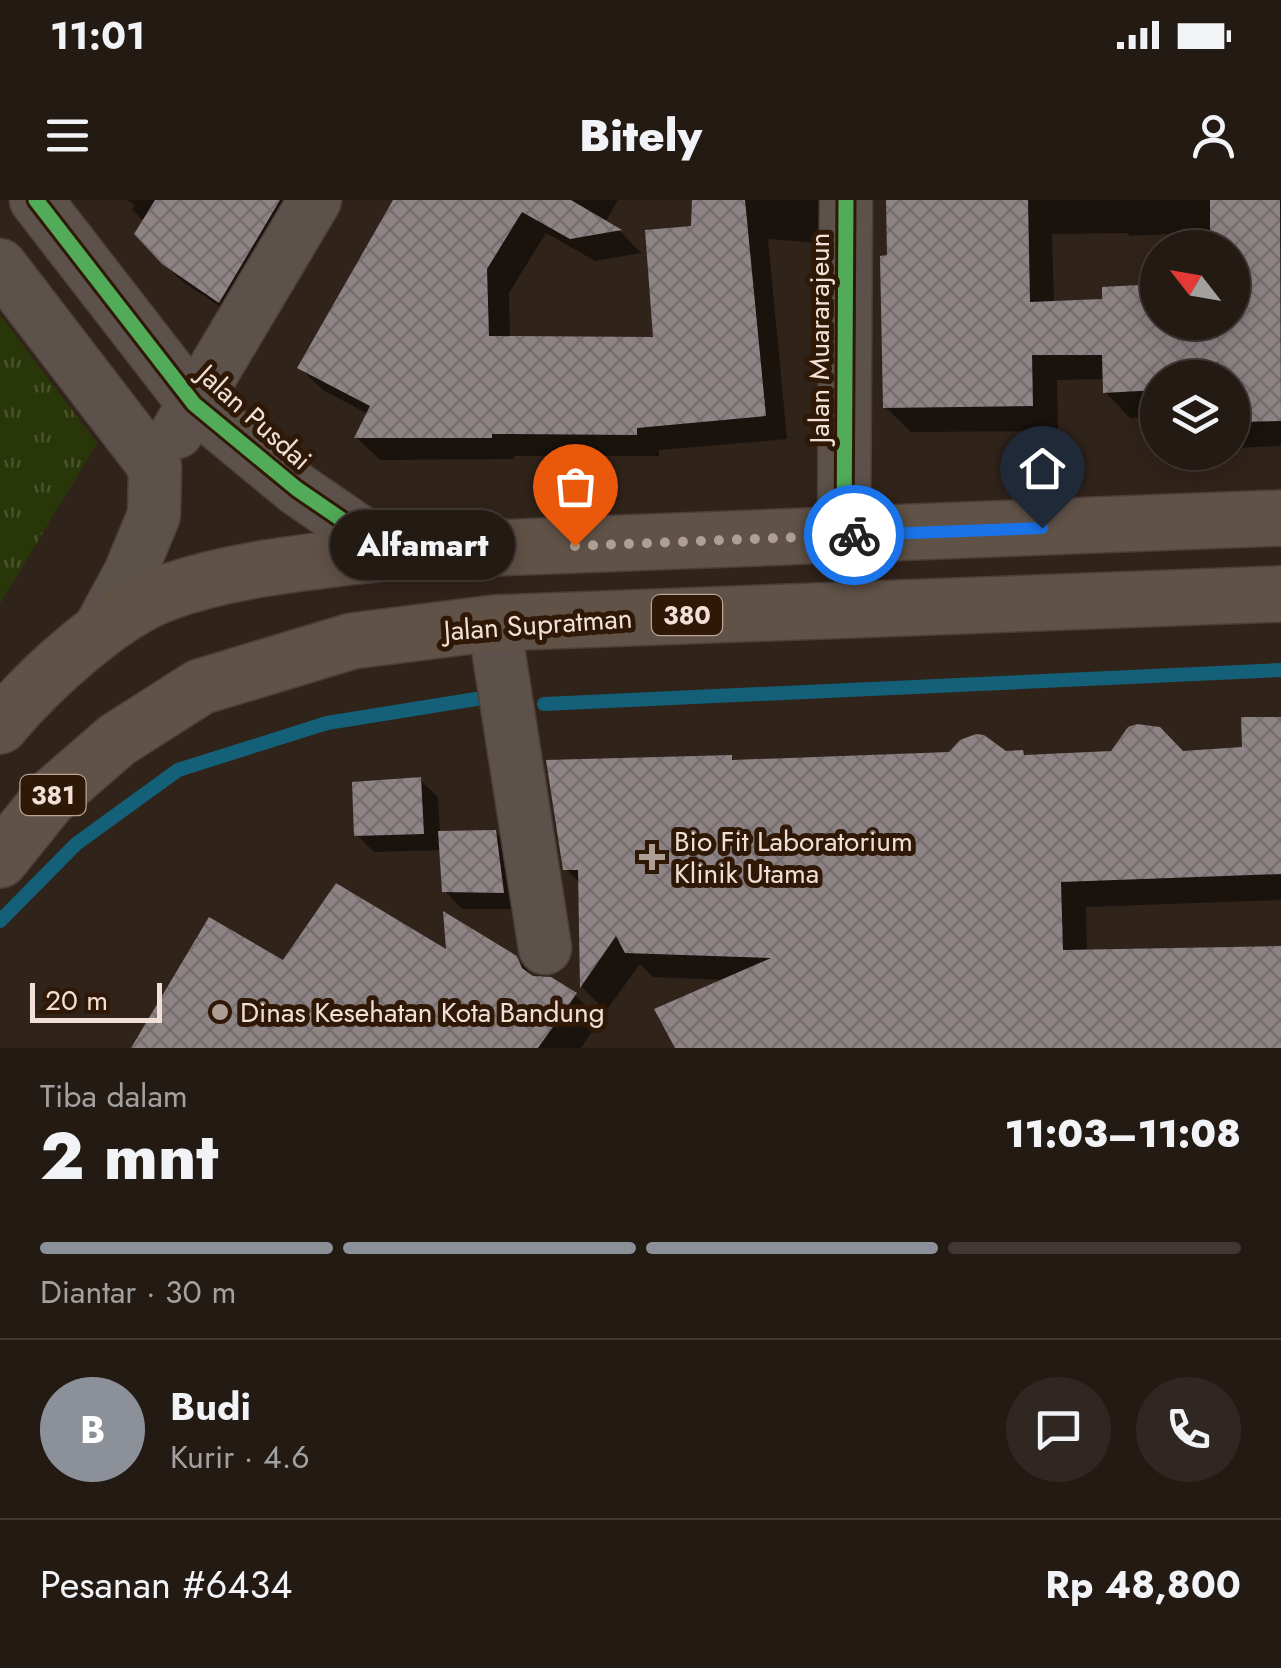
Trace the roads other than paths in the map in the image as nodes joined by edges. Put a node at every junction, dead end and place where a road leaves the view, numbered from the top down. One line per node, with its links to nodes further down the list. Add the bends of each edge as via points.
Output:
1 (36, 200): 5 (street, Jalan Pusdai)
2 (315, 200): 5 (street)
3 (846, 200): 8 (street, Jalan Muararajeun)
4 (0, 265): 6 (street)
5 (194, 404): 6 (street); 9 (street, Jalan Pusdai, via 296,489)
6 (155, 467): 12 (street, via 154,515)
7 (1281, 518): 8 (main road)
8 (844, 536): 9 (main road)
9 (389, 552): 12 (main road, via 218,577 164,593)
10 (1281, 594): 11 (main road, Jalan Supratman / 380)
11 (494, 623): 14 (main road, Jalan Supratman / 380, via 352,641 200,687); 16 (street)
12 (98, 632): 13 (main road)
13 (0, 726)
14 (117, 740): 15 (main road, 381, via 48,799)
15 (0, 860)
16 (545, 948)

